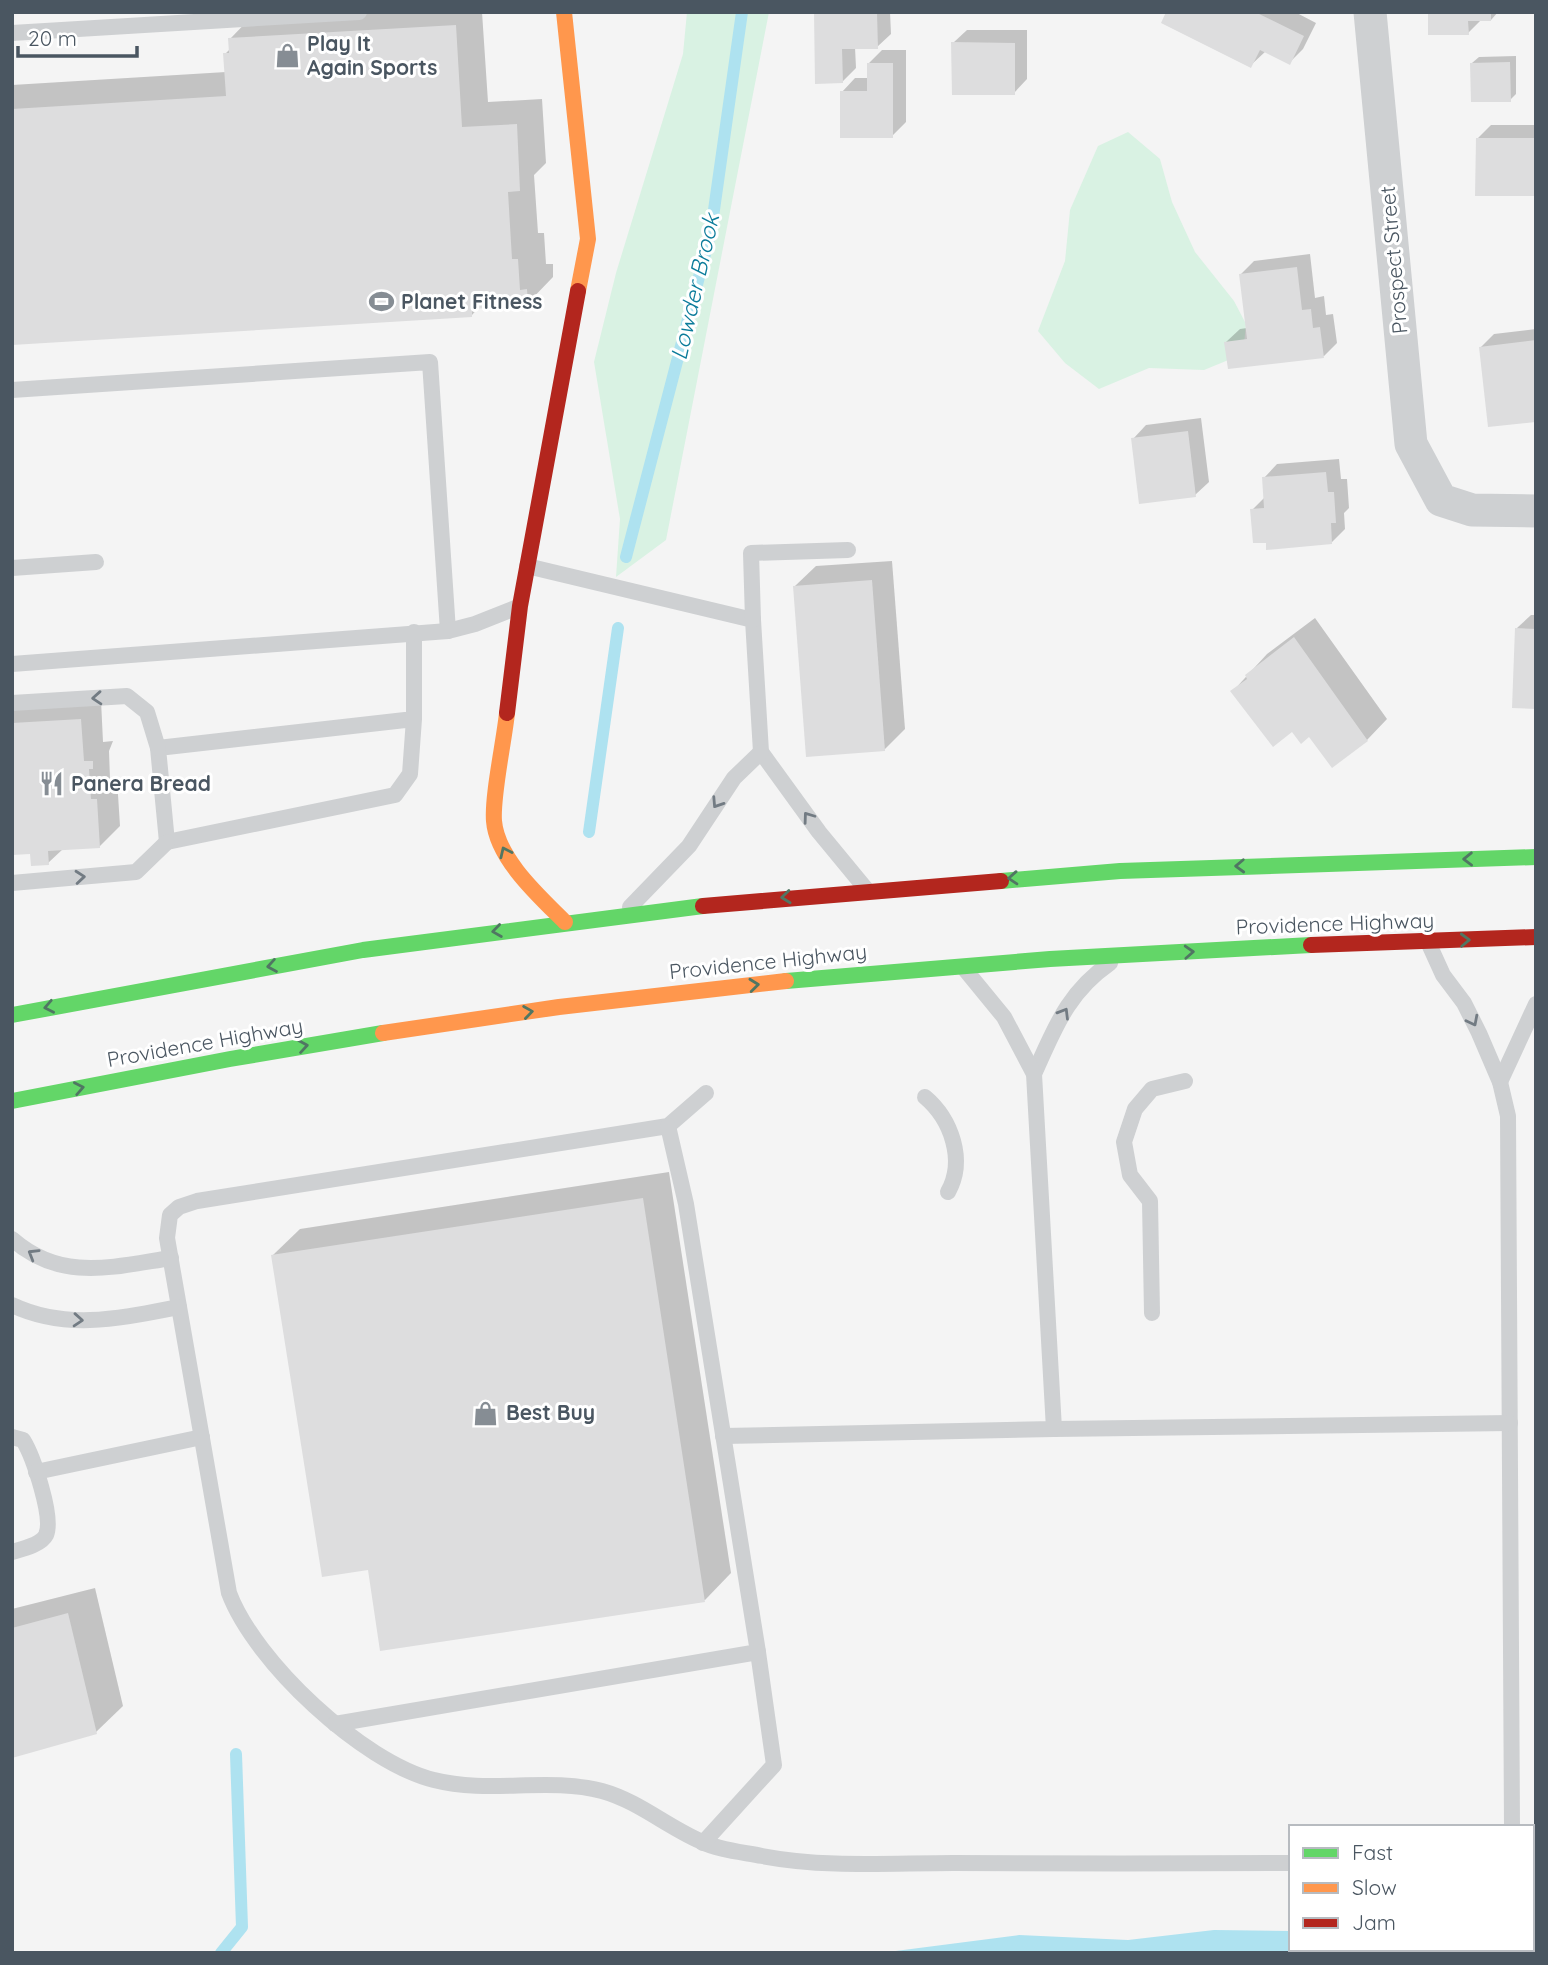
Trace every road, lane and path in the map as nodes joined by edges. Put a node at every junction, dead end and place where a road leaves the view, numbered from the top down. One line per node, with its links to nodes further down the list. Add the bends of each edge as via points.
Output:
1 (359, 12): 4 (lane)
2 (564, 12): 9 (main road, via 588,239)
3 (1370, 12): 6 (street, Prospect Street, via 1411,444 1441,500 1472,510)
4 (12, 33)
5 (12, 390): 13 (lane, via 430,362)
6 (1536, 511)
7 (848, 550): 12 (lane, via 751,553)
8 (96, 562): 10 (lane)
9 (527, 566): 11 (main road); 12 (lane)
10 (12, 568)
11 (520, 606): 13 (lane); 25 (main road, one-way to 11, via 519,878 504,853 494,822)
12 (753, 620): 19 (lane)
13 (448, 631): 14 (lane)
14 (414, 632): 15 (lane); 17 (lane)
15 (12, 664)
16 (12, 703): 18 (lane, one-way to 16, via 146,712 127,696)
17 (414, 719): 18 (lane); 20 (lane, via 410,775 395,795)
18 (158, 748): 20 (lane)
19 (761, 752): 23 (lane, one-way to 19); 24 (lane, one-way to 24, via 734,778 689,846)
20 (167, 842): 22 (lane, one-way to 20, via 136,873)
21 (1536, 857): 23 (main road, one-way to 23, via 1121,871)
22 (12, 883)
23 (866, 890): 24 (main road, one-way to 24)
24 (622, 915): 25 (main road)
25 (565, 922): 31 (main road, one-way to 31, via 307,960)
26 (1536, 937): 27 (main road, Providence Highway, one-way to 26)
27 (1428, 941): 28 (main road, Providence Highway, one-way to 27); 35 (lane, one-way to 35, via 1443,975 1464,1003)
28 (1121, 955): 29 (main road, Providence Highway); 33 (lane, one-way to 28, via 1074,994)
29 (962, 965): 33 (lane, via 1004,1017); 38 (main road, Providence Highway, one-way to 29, via 279,1050 506,1014)
30 (1536, 1004): 32 (lane)
31 (12, 1015)
32 (1528, 1033): 35 (lane)
33 (1034, 1074): 47 (lane)
34 (1185, 1081): 45 (lane, via 1146,1094 1135,1109 1124,1142 1130,1175 1150,1201)
35 (1500, 1082): 46 (lane, via 1508,1116)
36 (706, 1093): 39 (lane)
37 (925, 1097): 40 (lane, via 947,1119 954,1140 954,1174)
38 (12, 1101)
39 (668, 1126): 42 (lane, via 197,1201 170,1215 167,1238); 48 (lane, via 686,1204)
40 (948, 1192)
41 (12, 1239): 42 (lane, one-way to 41, via 108,1267 67,1267 47,1263)
42 (171, 1258): 44 (lane)
43 (12, 1305): 44 (lane, one-way to 44, via 41,1316 88,1321)
44 (179, 1307): 50 (lane)
45 (1153, 1313)
46 (1510, 1423): 47 (lane); 55 (lane)
47 (1054, 1429): 48 (lane)
48 (723, 1436): 53 (lane)
49 (12, 1437): 51 (lane, via 23,1440)
50 (202, 1437): 51 (lane); 54 (lane, via 229,1593 238,1616 265,1654)
51 (36, 1472): 52 (lane, via 47,1514 46,1535)
52 (12, 1552)
53 (758, 1652): 54 (lane); 56 (lane, via 774,1765)
54 (335, 1724): 56 (lane, via 371,1752 435,1781 603,1791 634,1803)
55 (1512, 1825)
56 (703, 1843): 57 (lane, via 801,1863)
57 (1289, 1863)

